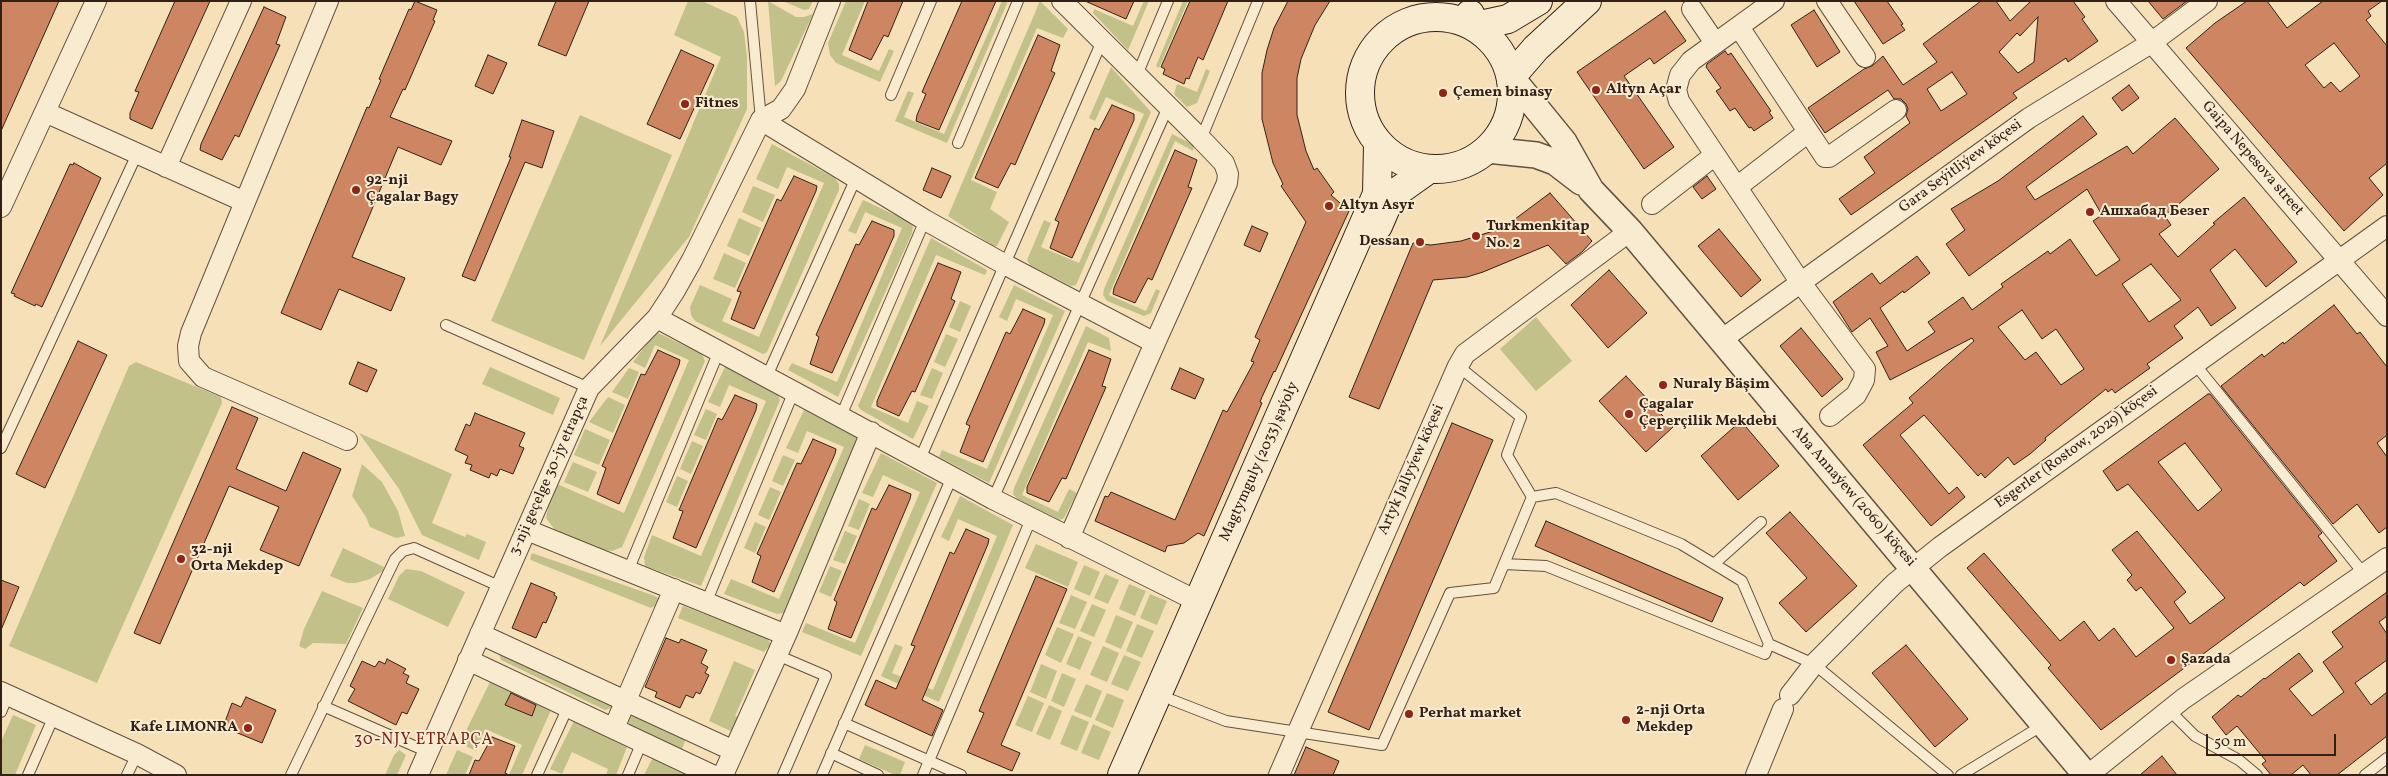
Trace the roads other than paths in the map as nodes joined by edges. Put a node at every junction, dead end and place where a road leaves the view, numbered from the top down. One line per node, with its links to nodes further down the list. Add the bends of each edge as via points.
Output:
1 (96, 1): 32 (street)
2 (241, 1): 41 (street)
3 (739, 1): 18 (lane)
4 (830, 1): 33 (street, via 794,88 781,109)
5 (931, 1): 29 (lane)
6 (1018, 1): 36 (lane)
7 (1168, 1): 27 (lane)
8 (1258, 1): 35 (lane)
9 (1464, 1): 21 (main road)
10 (1538, 1): 21 (main road, via 1508,19)
11 (1587, 1): 28 (main road, via 1536,48)
12 (1774, 1): 22 (street)
13 (1827, 1): 26 (street)
14 (2116, 1): 25 (street, Gaipa Nepesova street)
15 (2207, 1): 25 (street, Gara Seýitliýew köçesi)
16 (325, 2): 46 (street)
17 (1065, 3): 23 (street)
18 (750, 4): 33 (lane)
19 (1692, 9): 24 (street)
20 (1400, 14): 21 (main road, via 1416,18 1438,15); 37 (main road, via 1366,61 1360,84 1361,107 1368,129)
21 (1476, 26): 28 (main road, via 1500,51)
22 (1739, 26): 24 (street); 34 (street)
23 (1102, 41): 27 (street); 53 (lane)
24 (1715, 43): 40 (street, via 1691,61 1680,75 1676,90 1679,101)
25 (2151, 43): 52 (street, Gaipa Nepesova street); 54 (street, Gara Seýitliýew köçesi, via 2029,118)
26 (1864, 57)
27 (1137, 75): 30 (street)
28 (1511, 77): 38 (main road, via 1513,96 1509,115); 45 (street, Aba Annaýew (2060) köçesi, via 1564,142)
29 (891, 94)
30 (1168, 107): 35 (street); 55 (lane)
31 (1896, 110): 34 (street, via 1829,157 1822,155)
32 (45, 112): 39 (street); 48 (street)
33 (761, 120): 43 (street); 57 (street, 3-nji geçelge 30-jy etrapça, via 692,260)
34 (1807, 133): 44 (street)
35 (1201, 139): 60 (street, via 1224,163 1227,183)
36 (958, 143)
37 (1378, 144): 42 (main road, via 1412,166); 88 (main road, Magtymguly (2033) şaýoly, via 1377,194)
38 (1487, 150): 42 (main road, via 1463,164); 45 (street, via 1536,155 1556,162)
39 (137, 154): 41 (street); 71 (lane)
40 (1715, 155): 44 (street); 47 (street)
41 (166, 167): 46 (street)
42 (1429, 169): 98 (main road, Magtymguly (2033) şaýoly, via 1391,196)
43 (856, 178): 49 (street); 64 (lane)
44 (1737, 187): 54 (street)
45 (1591, 190): 51 (street, Aba Annaýew (2060) köçesi)
46 (245, 202): 70 (street, via 191,333 189,361 203,377)
47 (1652, 204)
48 (1, 207)
49 (925, 220): 53 (street); 67 (lane)
50 (2387, 226): 52 (street, Esgerler (Rostow, 2029) köçesi)
51 (1630, 231): 59 (street, Aba Annaýew (2060) köçesi); 63 (street, Artyk Jallyýew köçesi, via 1476,343)
52 (2339, 259): 56 (street, Gaipa Nepesova street); 62 (street, Esgerler (Rostow, 2029) köçesi)
53 (1004, 264): 55 (street); 72 (lane)
54 (1801, 282): 59 (street, Gara Seýitliýew köçesi); 68 (street, via 1865,369 1864,380 1856,395)
55 (1081, 305): 60 (street); 75 (lane)
56 (2387, 316)
57 (656, 318): 61 (street); 65 (street, 3-nji geçelge 30-jy etrapça)
58 (446, 325): 65 (lane)
59 (1721, 340): 83 (street, Aba Annaýew (2060) köçesi)
60 (1155, 343): 79 (street)
61 (719, 351): 64 (street); 84 (lane)
62 (2194, 363): 83 (street, Esgerler (Rostow, 2029) köçesi); 85 (lane)
63 (1458, 366): 74 (lane, via 1521,417 1508,455); 106 (street, Artyk Jallyýew köçesi)
64 (767, 376): 66 (street)
65 (589, 388): 78 (street, 3-nji geçelge 30-jy etrapça)
66 (794, 391): 67 (street); 89 (lane)
67 (840, 416): 69 (street)
68 (1830, 416)
69 (871, 432): 72 (street); 91 (street)
70 (347, 440)
71 (1, 448)
72 (920, 459): 73 (street)
73 (952, 477): 75 (street); 103 (lane)
74 (1532, 498): 81 (lane); 82 (lane, via 1556,493 1682,544)
75 (993, 500): 76 (street)
76 (1031, 519): 79 (street); 113 (lane)
77 (1761, 522): 82 (lane)
78 (527, 530): 84 (street); 86 (street, 3-nji geçelge 30-jy etrapça)
79 (1069, 538): 88 (street)
80 (2387, 558): 85 (street)
81 (1504, 564): 92 (lane, via 1546,566 1765,654); 106 (lane, via 1494,588 1450,592 1382,745)
82 (1714, 564): 92 (lane, via 1742,581)
83 (1913, 568): 95 (street, Esgerler (Rostow, 2029) köçesi); 104 (street, Aba Annaýew (2060) köçesi)
84 (628, 571): 87 (street)
85 (2364, 574): 97 (street)
86 (501, 587): 90 (street, 3-nji geçelge 30-jy etrapça); 100 (lane, via 414,548 403,551 395,559)
87 (674, 589): 89 (street); 99 (street)
88 (1199, 602): 128 (main road, Magtymguly (2033) şaýoly)
89 (706, 603): 91 (street)
90 (480, 634): 94 (street, 3-nji geçelge 30-jy etrapça); 99 (street)
91 (786, 635): 93 (street)
92 (1769, 644): 95 (lane)
93 (777, 654): 108 (street); 123 (lane, via 826,676)
94 (468, 660): 101 (street); 109 (street, 3-nji geçelge 30-jy etrapça)
95 (1814, 664): 131 (street, Esgerler (Rostow, 2029) köçesi, via 1787,702); 132 (lane)
96 (4, 699): 102 (street)
97 (2174, 699): 134 (street); 135 (lane, via 2194,736 2239,760)
98 (1172, 700): 106 (lane, via 1226,722); 129 (main road, Magtymguly (2033) şaýoly)
99 (626, 701): 105 (street); 108 (street)
100 (323, 706): 109 (lane); 117 (lane)
101 (568, 707): 105 (street); 119 (lane)
102 (54, 716): 111 (street); 114 (lane)
103 (844, 723): 110 (lane); 113 (lane)
104 (2044, 724): 133 (lane); 134 (street, Aba Annaýew (2060) köçesi)
105 (614, 728): 107 (street)
106 (1298, 732): 130 (street, Artyk Jallyýew köçesi)
107 (642, 742): 120 (lane); 121 (street)
108 (734, 751): 122 (street)
109 (428, 752): 118 (street, 3-nji geçelge 30-jy etrapça)
110 (831, 753): 124 (lane); 125 (lane)
111 (136, 754): 115 (lane); 116 (street)
112 (2387, 758): 136 (lane)
113 (929, 760): 126 (lane); 127 (lane)
114 (28, 775)
115 (127, 775)
116 (176, 775)
117 (290, 775)
118 (418, 775)
119 (537, 775)
120 (628, 775)
121 (712, 775)
122 (723, 775)
123 (783, 775)
124 (822, 775)
125 (878, 775)
126 (923, 775)
127 (960, 775)
128 (1122, 775)
129 (1139, 775)
130 (1279, 775)
131 (1756, 775)
132 (1948, 775)
133 (1961, 775)
134 (2087, 775)
135 (2257, 775)
136 (2365, 775)

